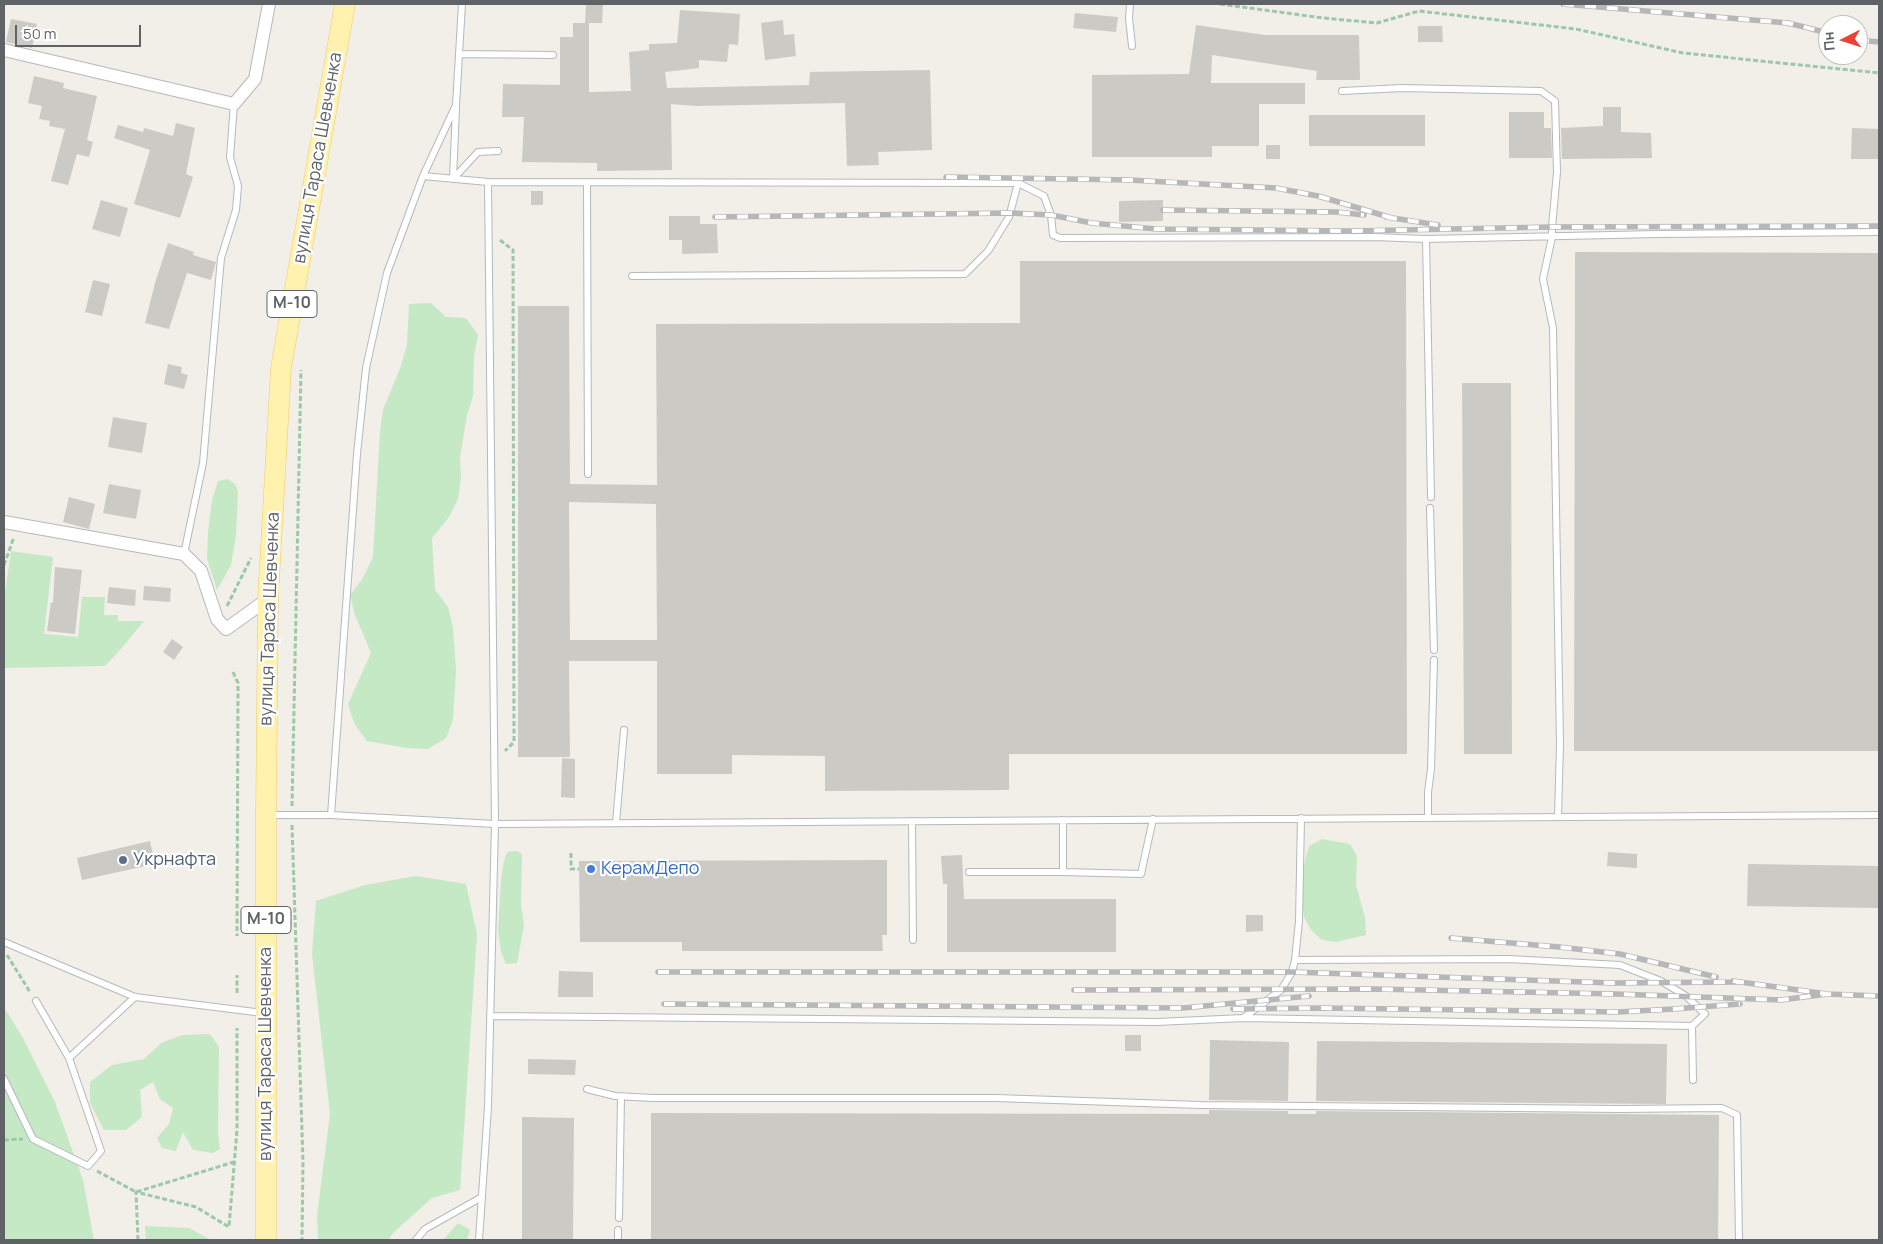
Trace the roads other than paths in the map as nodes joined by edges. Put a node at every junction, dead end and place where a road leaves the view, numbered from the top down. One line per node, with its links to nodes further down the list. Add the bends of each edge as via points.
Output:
1 (270, 4): 10 (street, via 255,79)
2 (462, 4): 7 (lane)
3 (1130, 4): 5 (lane)
4 (345, 8): 27 (main road, вулиця Тараса Шевченка / М-10, via 281,368)
5 (1132, 46)
6 (4, 50): 10 (street)
7 (459, 54): 8 (lane); 11 (lane)
8 (553, 55)
9 (1342, 91): 19 (lane, via 1402,88 1541,91 1555,101 1557,172)
10 (234, 104): 26 (lane, via 230,157 238,186 236,210 221,258 203,464)
11 (456, 105): 13 (lane); 14 (lane)
12 (498, 151): 14 (lane, via 478,152)
13 (423, 176): 14 (lane); 32 (lane, via 387,273 366,368)
14 (453, 179): 15 (lane)
15 (488, 182): 16 (lane); 41 (lane)
16 (587, 182): 17 (lane); 22 (lane)
17 (1018, 183): 20 (lane, via 1044,196 1051,215 1053,235 1060,238 1374,237); 21 (lane, via 1009,217 988,251 965,274)
18 (1879, 232): 19 (lane)
19 (1552, 237): 20 (lane); 34 (lane, via 1543,279 1553,328 1560,744)
20 (1426, 240): 23 (lane)
21 (632, 276)
22 (588, 474)
23 (1431, 497)
24 (1430, 508): 28 (lane)
25 (4, 522): 26 (street)
26 (184, 554): 27 (street, via 201,571 217,618 226,629)
27 (268, 599): 31 (main road, вулиця Тараса Шевченка / М-10)
28 (1434, 650)
29 (1434, 660): 36 (lane)
30 (624, 730): 40 (lane)
31 (266, 815): 32 (lane); 49 (main road, вулиця Тараса Шевченка / М-10)
32 (331, 815): 41 (lane)
33 (1879, 815): 34 (lane)
34 (1558, 817): 36 (lane)
35 (1301, 818): 36 (lane); 37 (lane); 46 (lane)
36 (1428, 818)
37 (1153, 819): 38 (lane); 43 (lane, via 1142,874)
38 (1063, 820): 39 (lane); 43 (lane)
39 (912, 821): 40 (lane); 44 (lane)
40 (616, 823): 41 (lane)
41 (495, 824): 50 (lane)
42 (969, 872): 43 (lane)
43 (1063, 872)
44 (913, 940)
45 (4, 942): 47 (lane)
46 (1295, 960): 51 (lane, via 1281,990); 52 (lane, via 1509,959 1620,965 1661,981 1686,996 1705,1014)
47 (135, 997): 49 (lane); 53 (lane)
48 (36, 1001): 53 (lane)
49 (266, 1014): 61 (main road, вулиця Тараса Шевченка / М-10)
50 (490, 1016): 51 (lane, via 1157,1022); 58 (lane)
51 (1243, 1018): 52 (lane)
52 (1692, 1026): 55 (lane)
53 (69, 1058): 54 (lane, via 101,1152 88,1166 33,1139)
54 (4, 1079)
55 (1693, 1080)
56 (586, 1089): 57 (lane)
57 (621, 1097): 59 (lane); 65 (lane, via 996,1098 1200,1105 1722,1108 1737,1115)
58 (482, 1197): 62 (lane, via 425,1229); 63 (lane)
59 (619, 1218)
60 (618, 1230): 64 (lane)
61 (266, 1240)
62 (416, 1240)
63 (479, 1240)
64 (618, 1240)
65 (1739, 1240)

